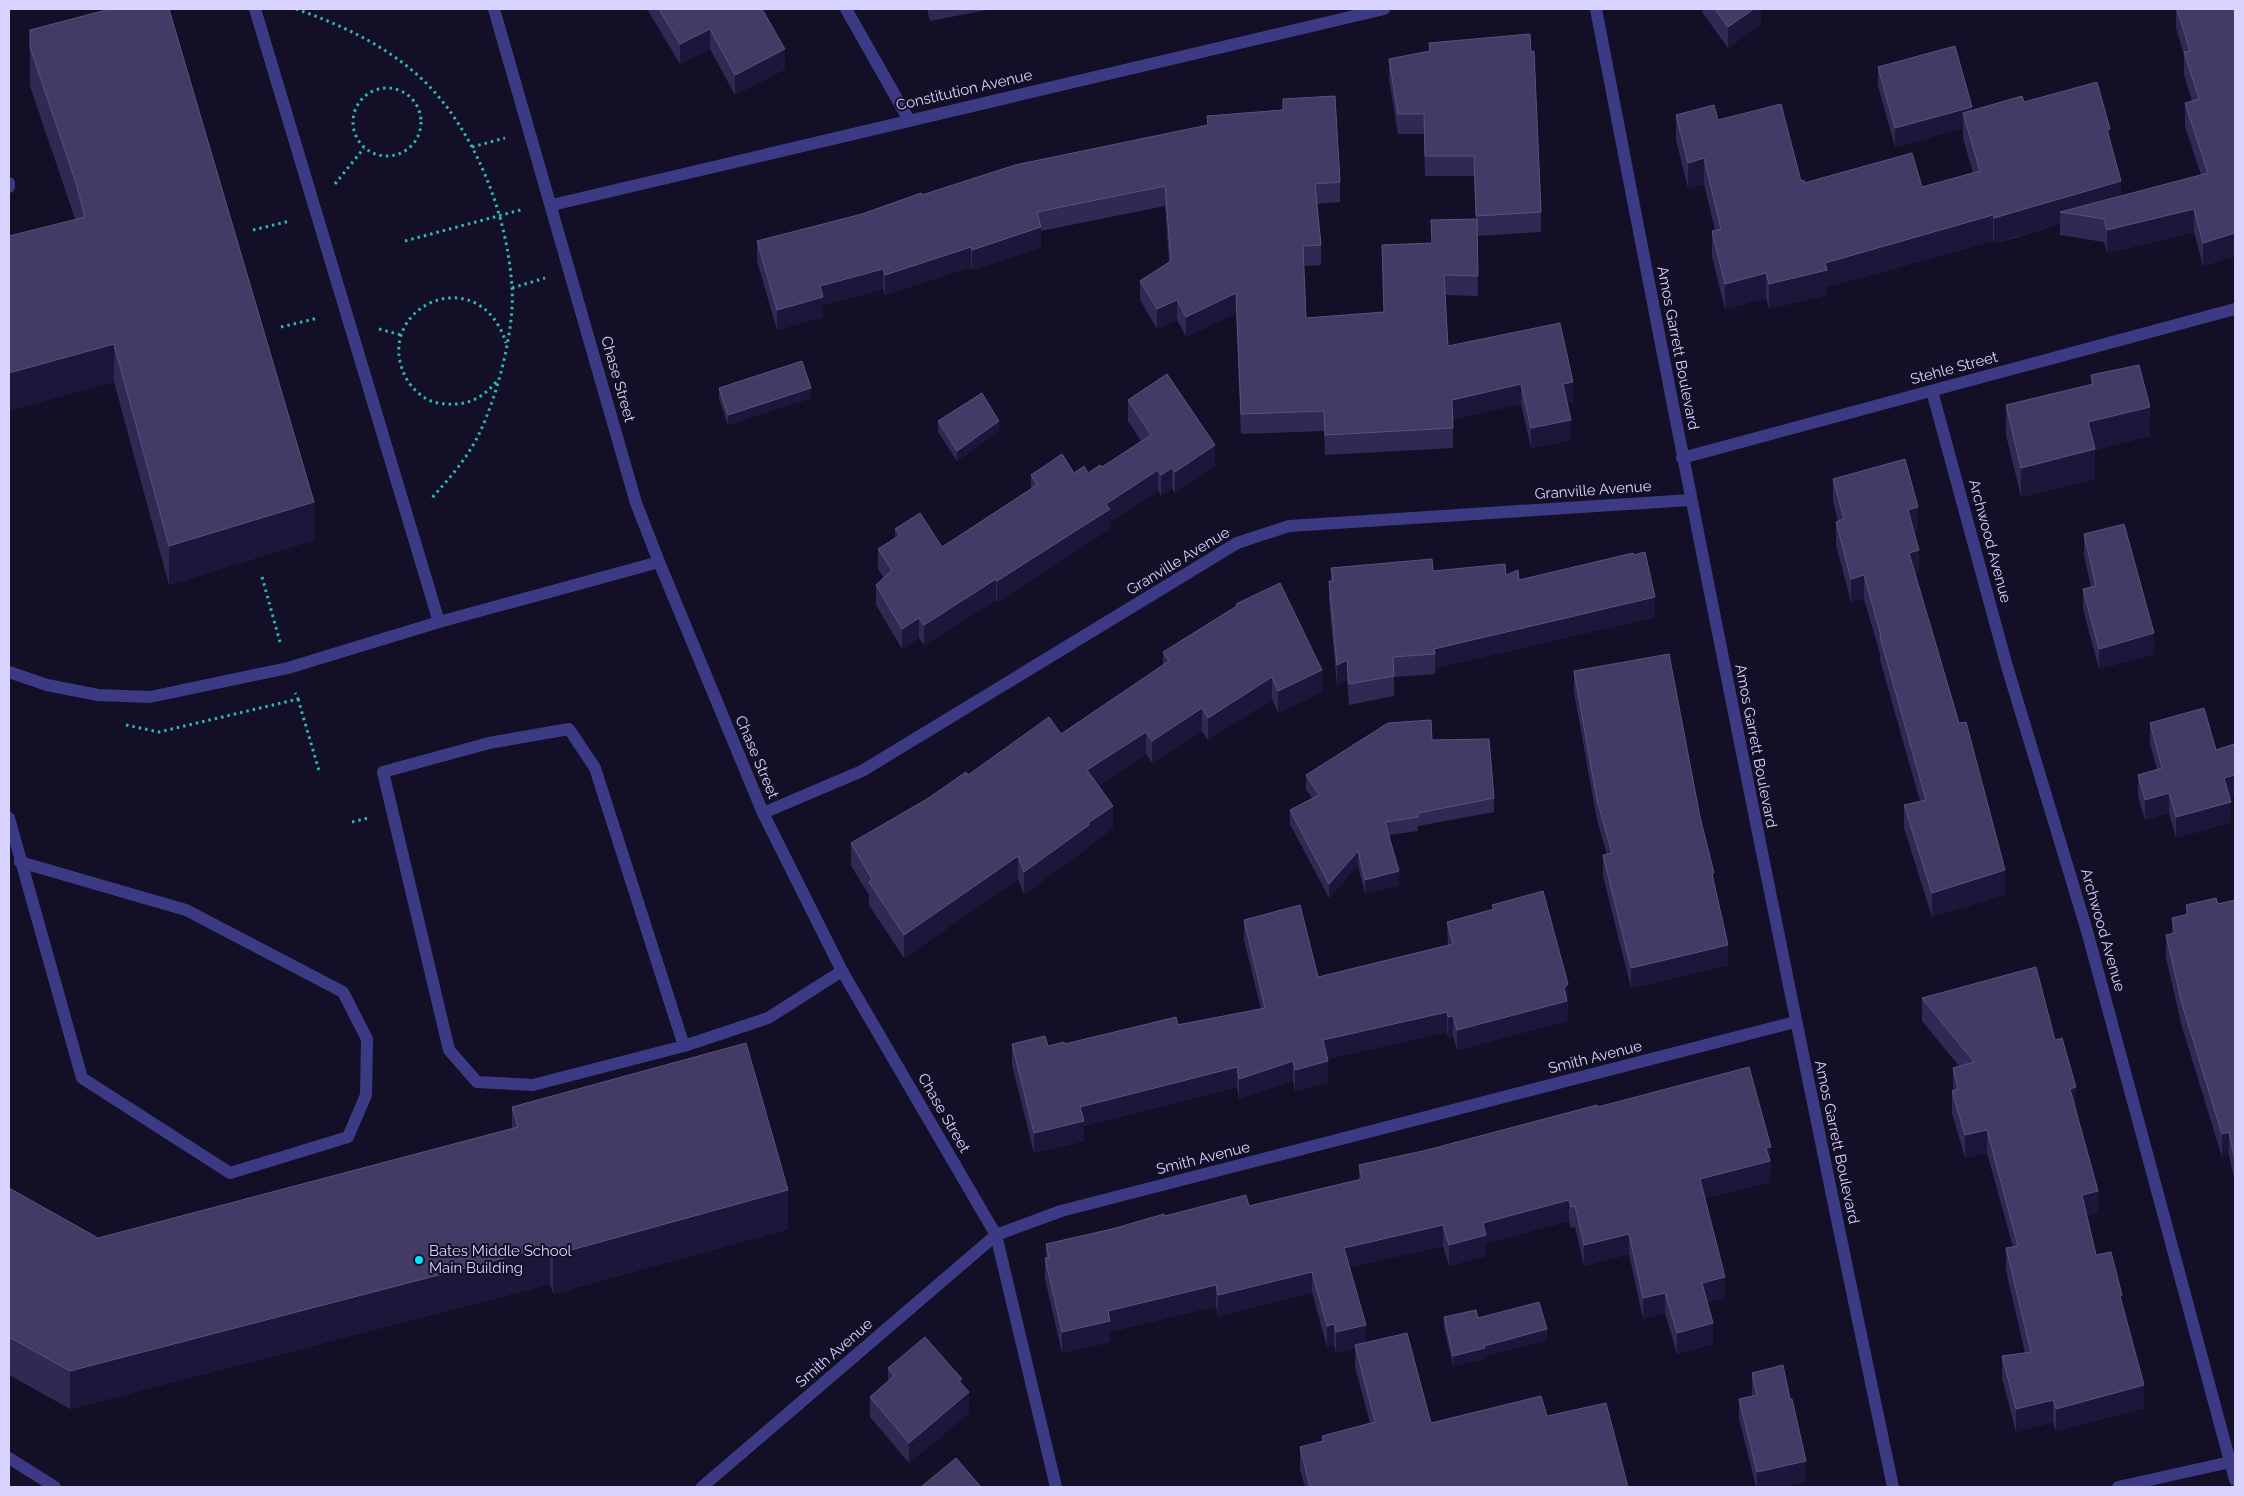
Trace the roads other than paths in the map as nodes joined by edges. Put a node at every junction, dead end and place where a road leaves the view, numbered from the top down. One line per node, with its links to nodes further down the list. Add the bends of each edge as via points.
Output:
1 (255, 9): 13 (street)
2 (494, 9): 7 (street, Chase Street)
3 (846, 9): 6 (street)
4 (1384, 9): 6 (street, Constitution Avenue)
5 (1596, 9): 10 (street, Amos Garrett Boulevard)
6 (909, 120): 7 (street, Constitution Avenue)
7 (552, 205): 12 (street, Chase Street, via 636,503)
8 (2235, 309): 9 (street, Stehle Street)
9 (1932, 391): 10 (street, Stehle Street); 23 (street, Archwood Avenue, via 2006,663 2087,932)
10 (1682, 458): 11 (street, Amos Garrett Boulevard)
11 (1690, 500): 15 (street, Granville Avenue, via 1289,526 1237,543 862,771); 19 (street, Amos Garrett Boulevard)
12 (659, 562): 13 (street); 15 (street, Chase Street)
13 (440, 622): 14 (street, via 288,668 150,697 98,695 46,685)
14 (9, 672)
15 (763, 813): 18 (street, Chase Street)
16 (9, 818): 17 (street)
17 (20, 862): 17 (street, via 82,1078 230,1174 348,1138 366,1095 368,1038 343,992 186,910)
18 (842, 971): 20 (street, via 768,1018); 21 (street, Chase Street)
19 (1795, 1022): 21 (street, Smith Avenue, via 1061,1211); 28 (street, Amos Garrett Boulevard)
20 (684, 1046): 20 (street, via 533,1085 477,1082 449,1050 383,772 489,743 569,729 595,768)
21 (996, 1235): 26 (street, Smith Avenue); 27 (street, Chase Street)
22 (9, 1458): 25 (street)
23 (2233, 1462): 24 (street, Archwood Avenue); 29 (street)
24 (2235, 1480)
25 (55, 1487)
26 (702, 1487)
27 (1056, 1487)
28 (1893, 1487)
29 (2118, 1487)

